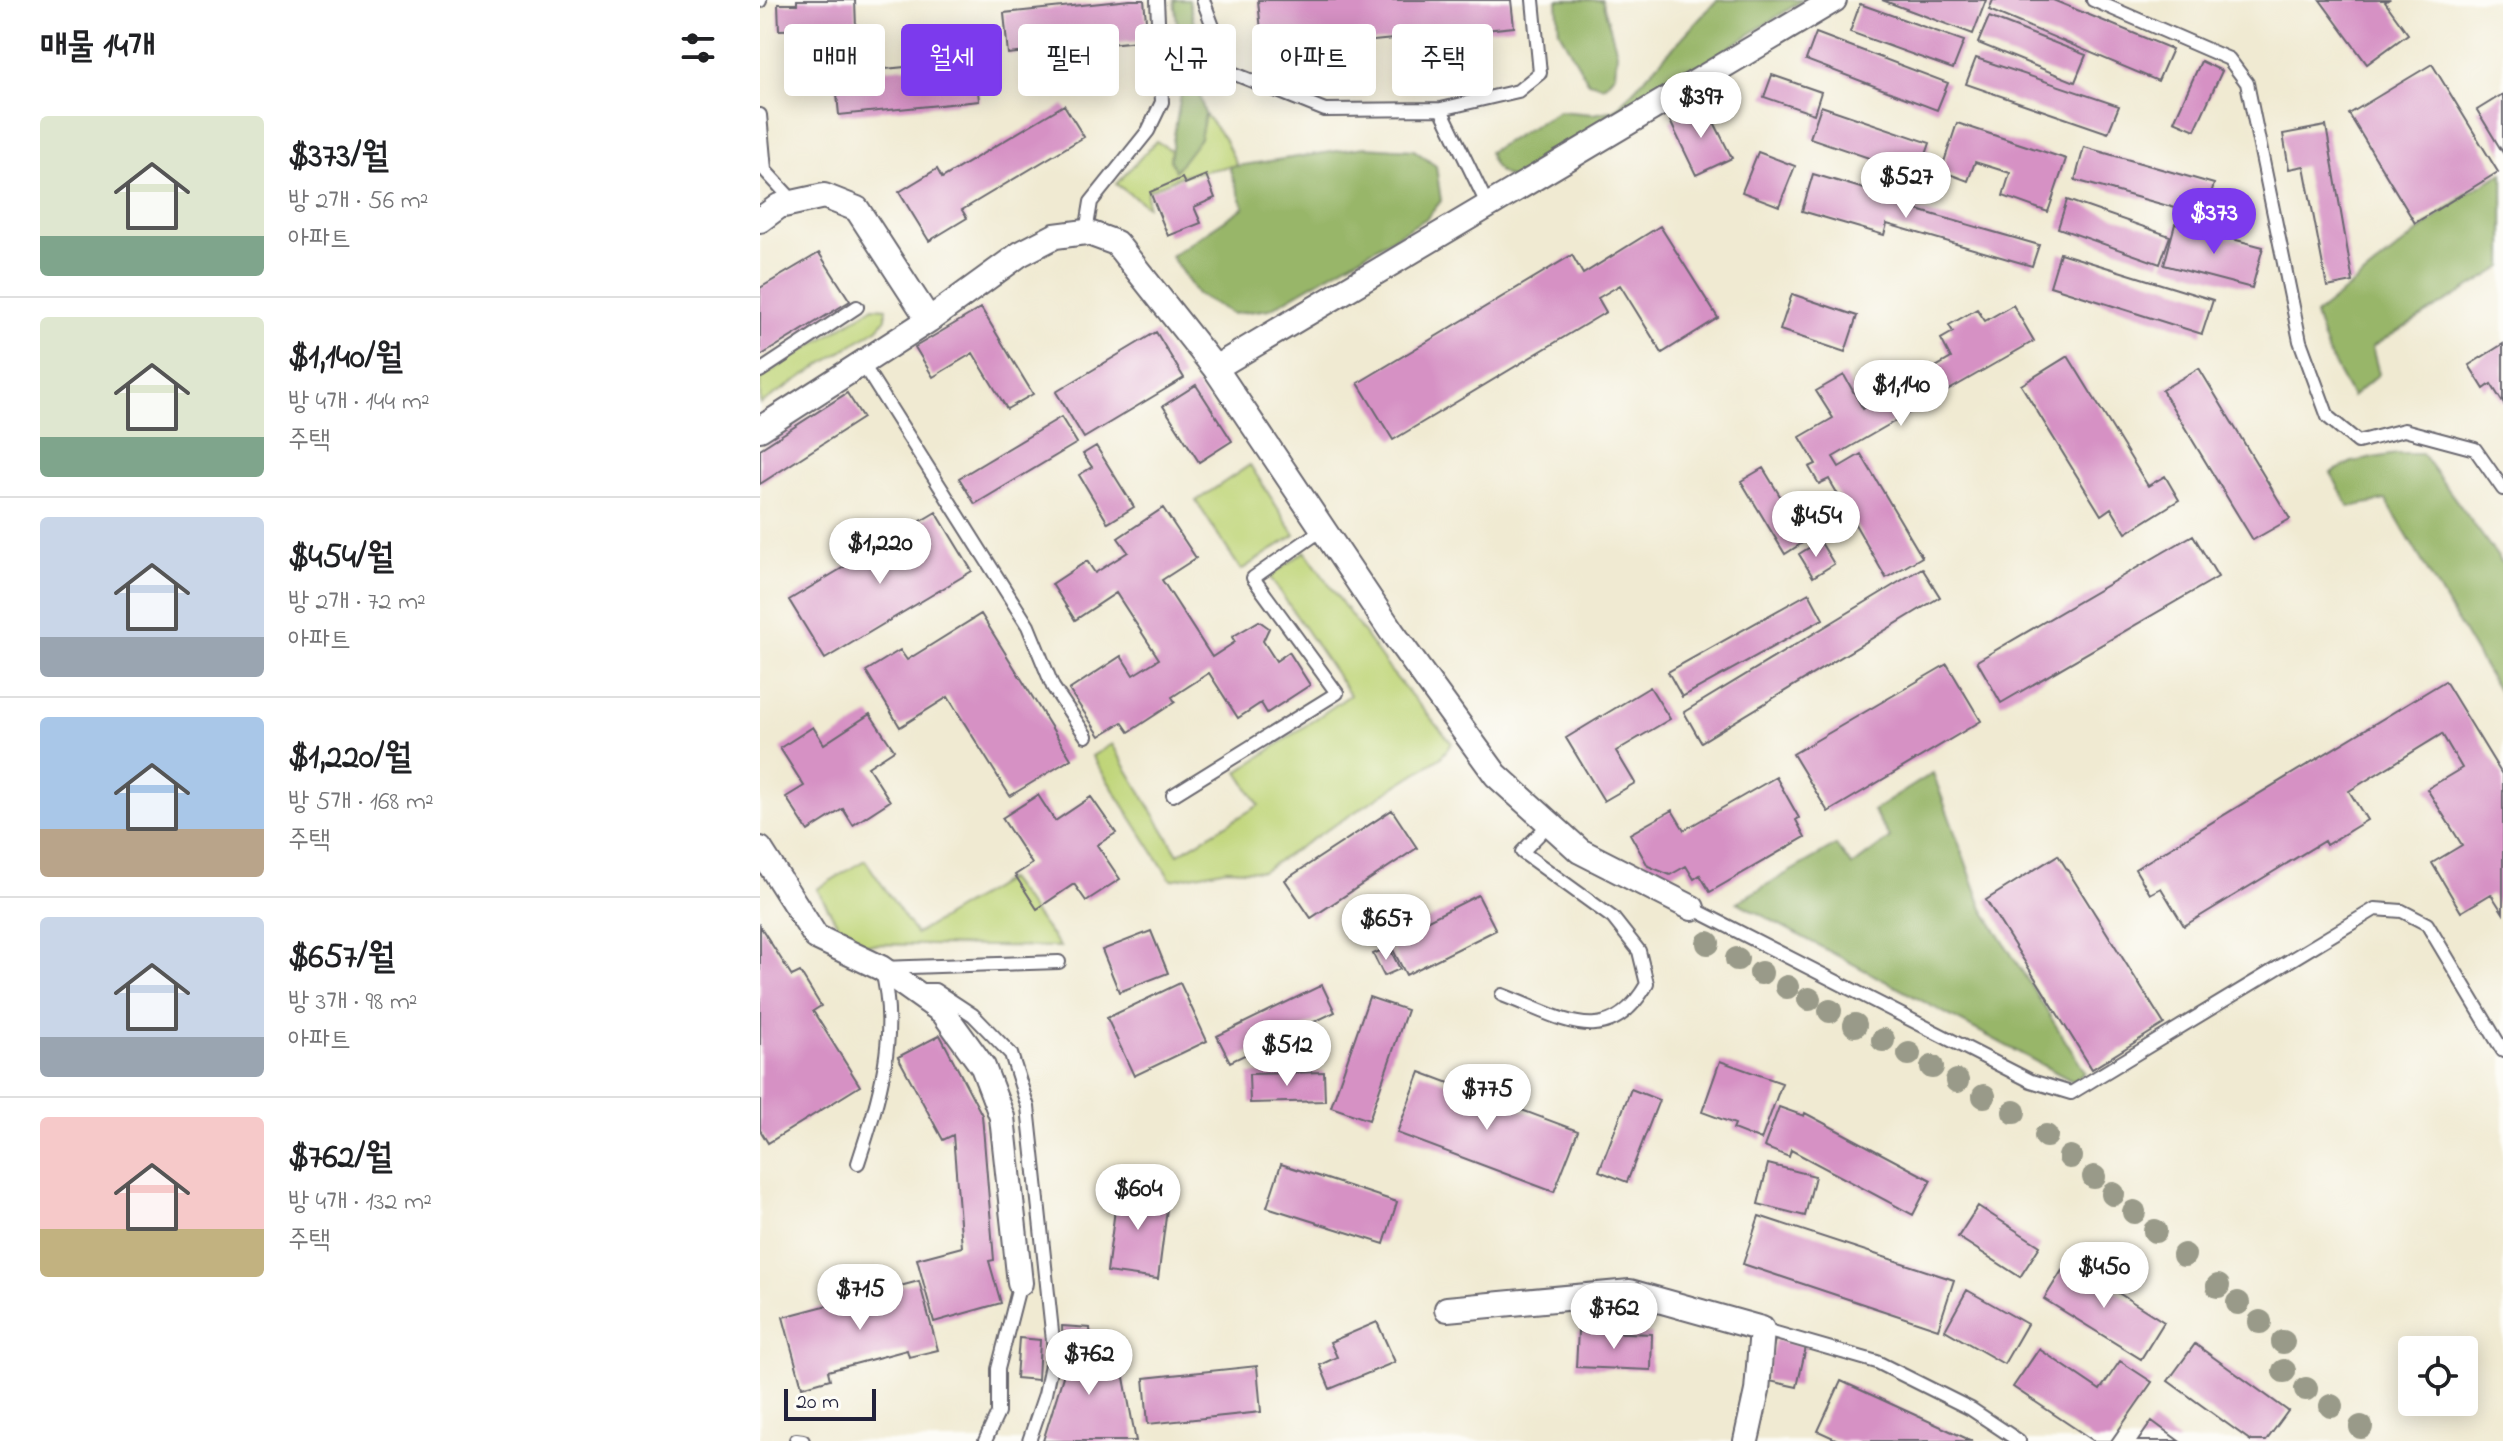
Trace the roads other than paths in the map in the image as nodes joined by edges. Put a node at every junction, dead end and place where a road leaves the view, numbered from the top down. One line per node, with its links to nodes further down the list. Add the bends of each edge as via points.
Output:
1 (1157, 0): 12 (lane, via 1162,102 1148,131 1091,202)
2 (1203, 0): 6 (lane, via 1230,72 1325,110)
3 (1533, 0): 6 (lane, via 1540,73 1518,91)
4 (1834, 0): 10 (street)
5 (2093, 0): 19 (lane, via 2229,59 2247,83 2300,341 2328,417 2358,442 2404,430 2475,449)
6 (1441, 109): 10 (lane)
7 (760, 115): 8 (lane)
8 (762, 167): 9 (lane)
9 (795, 203): 11 (street, via 779,206); 14 (street, via 824,196 857,209)
10 (1488, 206): 16 (street)
11 (760, 220)
12 (1086, 232): 14 (street, via 1055,236 1020,254); 16 (street, via 1122,249)
13 (857, 307): 17 (lane)
14 (929, 320): 15 (street)
15 (862, 363): 18 (street); 21 (lane, via 1028,626 1053,687)
16 (1215, 368): 20 (street)
17 (760, 371)
18 (760, 429)
19 (2503, 489)
20 (1323, 529): 22 (lane, via 1253,578 1337,693); 23 (street, via 1496,775)
21 (1086, 736)
22 (1173, 795)
23 (1549, 824): 25 (street, via 1580,851); 29 (lane, via 1522,852 1613,918 1639,951 1647,984 1633,1008 1613,1022 1584,1025)
24 (760, 849): 27 (street, via 816,937)
25 (1692, 908): 30 (lane, via 2031,1081 2071,1093 2375,909 2402,911 2427,924)
26 (1059, 962): 27 (lane)
27 (881, 968): 28 (street); 31 (lane, via 890,998 890,1027 877,1104)
28 (913, 990): 32 (street, via 943,1012 983,1067 1002,1117); 38 (lane, via 935,990 973,1015 1011,1054 1028,1107 1054,1350)
29 (1502, 995)
30 (2503, 1051)
31 (858, 1163)
32 (1020, 1283): 37 (lane, via 998,1369 998,1413)
33 (1447, 1309): 34 (street, via 1630,1292)
34 (1762, 1329): 39 (street); 40 (lane, via 1877,1362 1971,1409)
35 (796, 1440): 36 (lane)
36 (803, 1441)
37 (985, 1441)
38 (1029, 1441)
39 (1746, 1441)
40 (2019, 1441)

